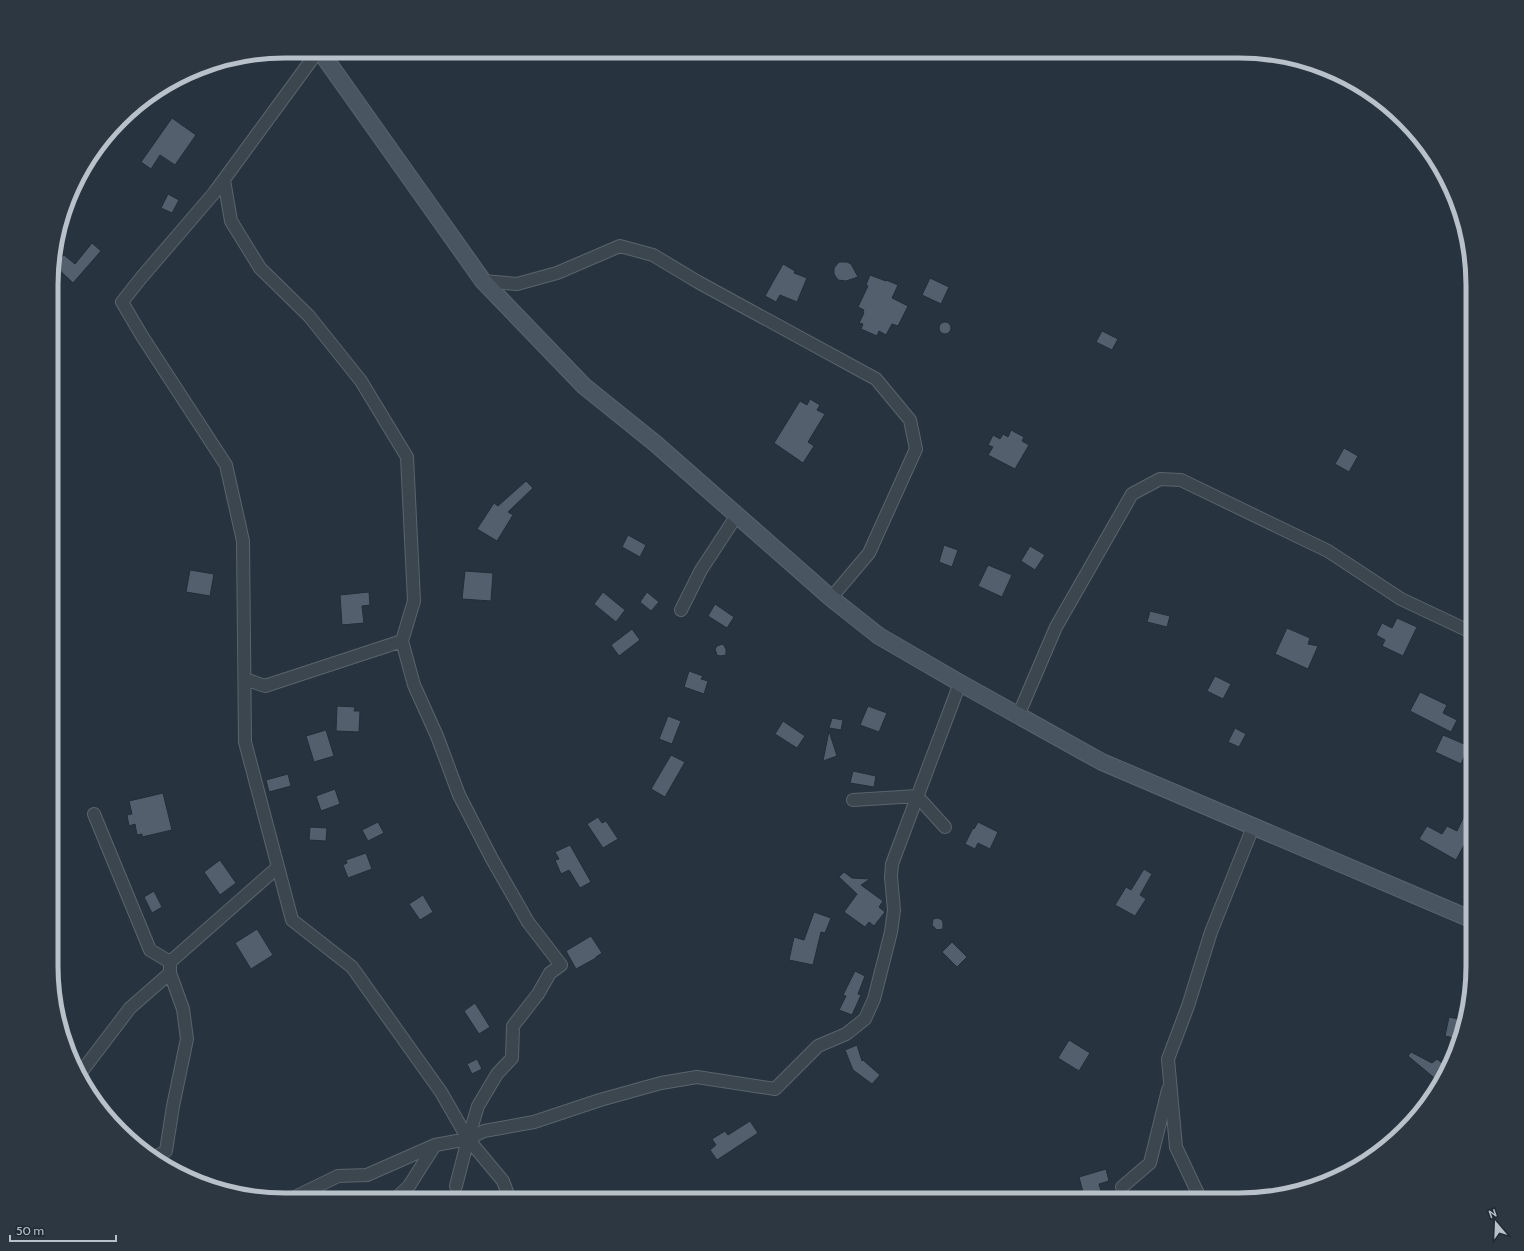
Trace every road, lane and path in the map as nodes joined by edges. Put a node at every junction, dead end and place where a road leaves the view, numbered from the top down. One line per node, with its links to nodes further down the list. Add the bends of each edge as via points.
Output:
1 (314, 58): 3 (street)
2 (324, 58): 4 (street)
3 (224, 180): 9 (street, via 231,222 260,268 309,316 360,381 407,457 414,601); 10 (street, via 122,302 226,465 243,541)
4 (483, 281): 5 (street, via 584,386 656,444); 6 (street, via 517,284 556,273 620,246 654,255 698,282 876,379 910,420 916,450 869,553)
5 (736, 515): 6 (street); 7 (street, via 701,570)
6 (831, 598): 11 (street, via 879,636)
7 (681, 610)
8 (1466, 630): 12 (street, via 1401,599 1328,551 1181,480 1160,479 1132,494 1056,627)
9 (402, 641): 10 (street, via 265,686); 23 (street, via 414,685 437,736 458,795 528,922 561,964 550,973 514,1026 512,1058 496,1074 478,1106)
10 (245, 680): 18 (street, via 245,742)
11 (960, 683): 12 (street); 13 (street)
12 (1018, 716): 17 (street, via 1102,762)
13 (917, 796): 14 (street); 16 (street); 23 (street, via 892,864 894,910 891,932 874,999 865,1019 846,1034 818,1046 776,1089 697,1077 600,1100 534,1122 484,1131)
14 (853, 800)
15 (94, 814): 20 (street, via 150,950)
16 (945, 827)
17 (1253, 827): 19 (street); 22 (street, via 1211,932 1168,1059)
18 (278, 867): 20 (street); 23 (street, via 292,920 352,967 441,1092)
19 (1466, 917)
20 (170, 967): 21 (street, via 130,1008); 25 (street, via 183,1009 187,1039 166,1151)
21 (83, 1070)
22 (1170, 1080): 27 (street, via 1150,1163); 31 (street, via 1176,1147)
23 (468, 1139): 24 (street); 26 (street); 30 (street, via 503,1181)
24 (435, 1145): 28 (street, via 367,1175 338,1176); 29 (street, via 409,1186)
25 (159, 1155)
26 (456, 1186)
27 (1122, 1187)
28 (303, 1193)
29 (402, 1193)
30 (507, 1193)
31 (1198, 1193)

